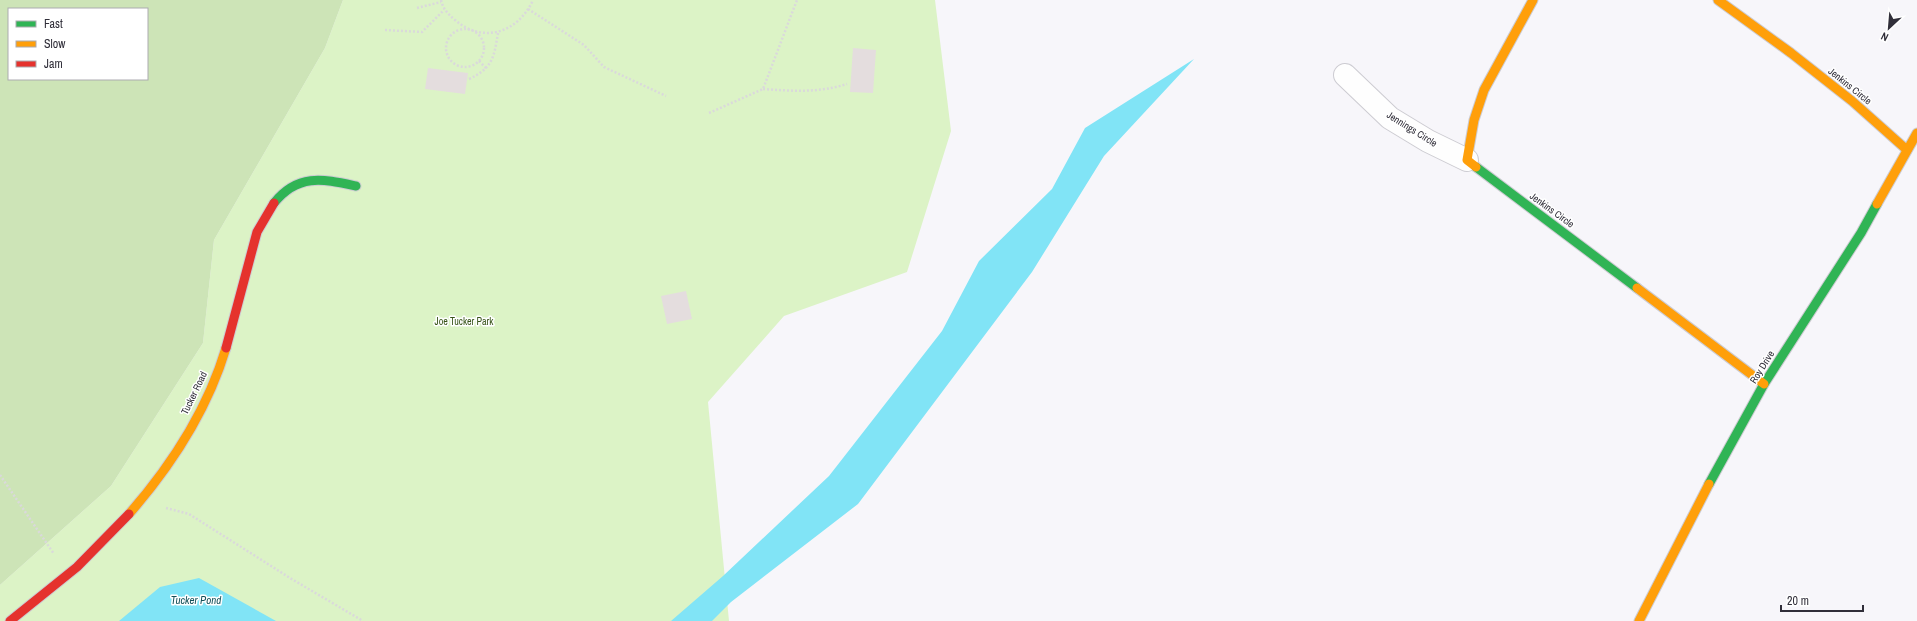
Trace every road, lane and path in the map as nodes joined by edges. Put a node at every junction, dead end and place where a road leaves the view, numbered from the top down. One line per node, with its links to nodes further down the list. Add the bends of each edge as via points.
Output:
1 (533, 0): 7 (path)
2 (797, 0): 16 (path)
3 (1533, 0): 21 (street, via 1484,90 1474,120)
4 (1718, 0): 20 (street, Jenkins Circle, via 1852,101)
5 (441, 1): 6 (path); 8 (path)
6 (417, 8)
7 (528, 9): 10 (path, via 509,28); 17 (path, via 584,45 604,67)
8 (444, 10): 9 (path, via 422,32); 10 (path, via 458,22 474,30 486,34)
9 (385, 30)
10 (498, 32): 12 (path, via 494,58)
11 (479, 61): 11 (path, via 474,65 462,66 451,61 446,49 450,38 459,30 472,30 484,44); 12 (path)
12 (486, 69): 14 (path)
13 (1345, 75): 21 (street, Jennings Circle, via 1390,118)
14 (469, 79)
15 (847, 84): 16 (path, via 831,89 798,92)
16 (763, 89): 18 (path)
17 (666, 96)
18 (709, 113)
19 (1917, 133): 20 (street, Roy Drive)
20 (1907, 150): 23 (street, Roy Drive, via 1861,233)
21 (1467, 160): 23 (street, Jenkins Circle)
22 (356, 186): 27 (street, Tucker Road, via 312,180 293,185 277,198 257,232 224,355 200,409 173,455 144,495 107,537 57,585)
23 (1764, 384): 29 (street, Roy Drive, via 1721,461)
24 (0, 475): 26 (path)
25 (161, 512): 28 (path, via 166,508 189,514)
26 (56, 557)
27 (10, 621)
28 (364, 621)
29 (1639, 621)

